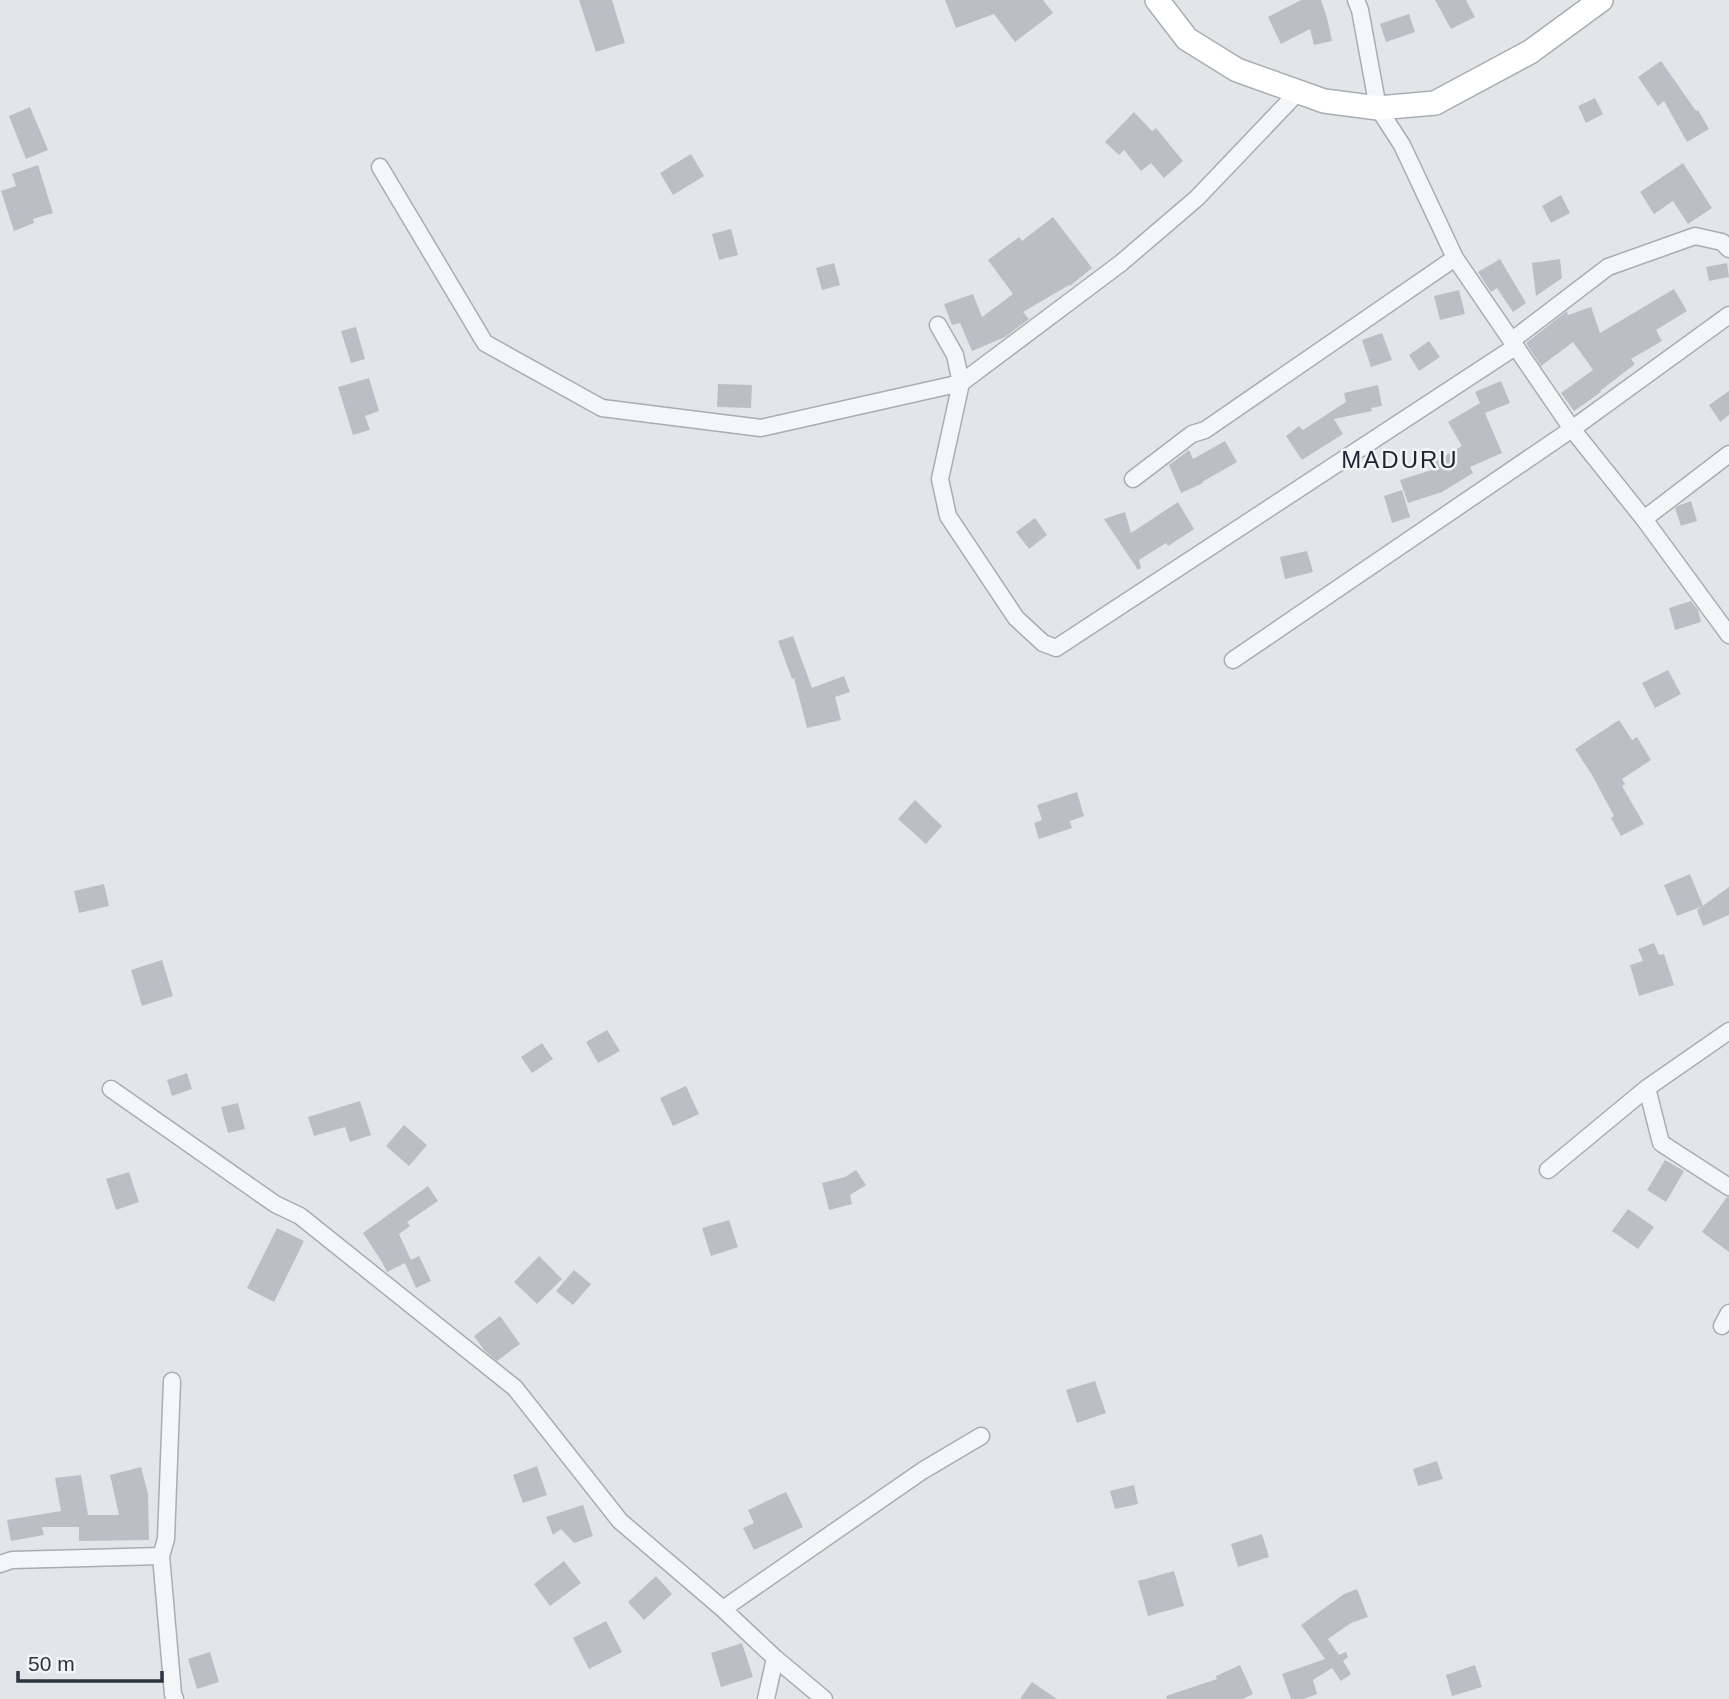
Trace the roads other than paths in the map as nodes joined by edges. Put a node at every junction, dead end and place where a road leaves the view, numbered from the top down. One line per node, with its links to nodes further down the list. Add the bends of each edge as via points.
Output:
1 (1157, 0): 4 (main road, via 1187,39 1237,70)
2 (1356, 0): 5 (street)
3 (1601, 0): 5 (main road, via 1530,52 1435,103)
4 (1298, 91): 5 (main road, via 1324,101); 12 (street, via 1197,198 1121,263)
5 (1378, 108): 8 (street, via 1402,145)
6 (380, 167): 12 (street, via 485,343 602,408 761,428)
7 (1729, 249): 11 (street, via 1722,242 1695,236 1608,267)
8 (1455, 258): 11 (street); 15 (street, via 1205,430 1192,434)
9 (1729, 315): 13 (street)
10 (938, 326): 12 (street, via 955,355)
11 (1513, 344): 12 (street, via 1056,648 1042,643 1016,618 948,516 940,479); 13 (street)
12 (961, 383)
13 (1572, 429): 16 (street); 18 (street)
14 (1729, 454): 16 (street)
15 (1133, 479)
16 (1644, 519): 17 (street)
17 (1729, 635)
18 (1233, 660)
19 (1729, 1031): 20 (street)
20 (1647, 1088): 22 (street); 23 (street, via 1661,1143)
21 (111, 1089): 28 (street, via 275,1205 300,1216 515,1388 620,1521)
22 (1548, 1170)
23 (1729, 1187)
24 (172, 1381): 26 (street, via 166,1539)
25 (981, 1436): 28 (street, via 922,1471)
26 (161, 1556): 27 (street); 30 (street)
27 (0, 1564)
28 (723, 1609): 29 (street)
29 (775, 1658): 31 (street); 32 (street)
30 (175, 1699)
31 (766, 1699)
32 (824, 1699)

